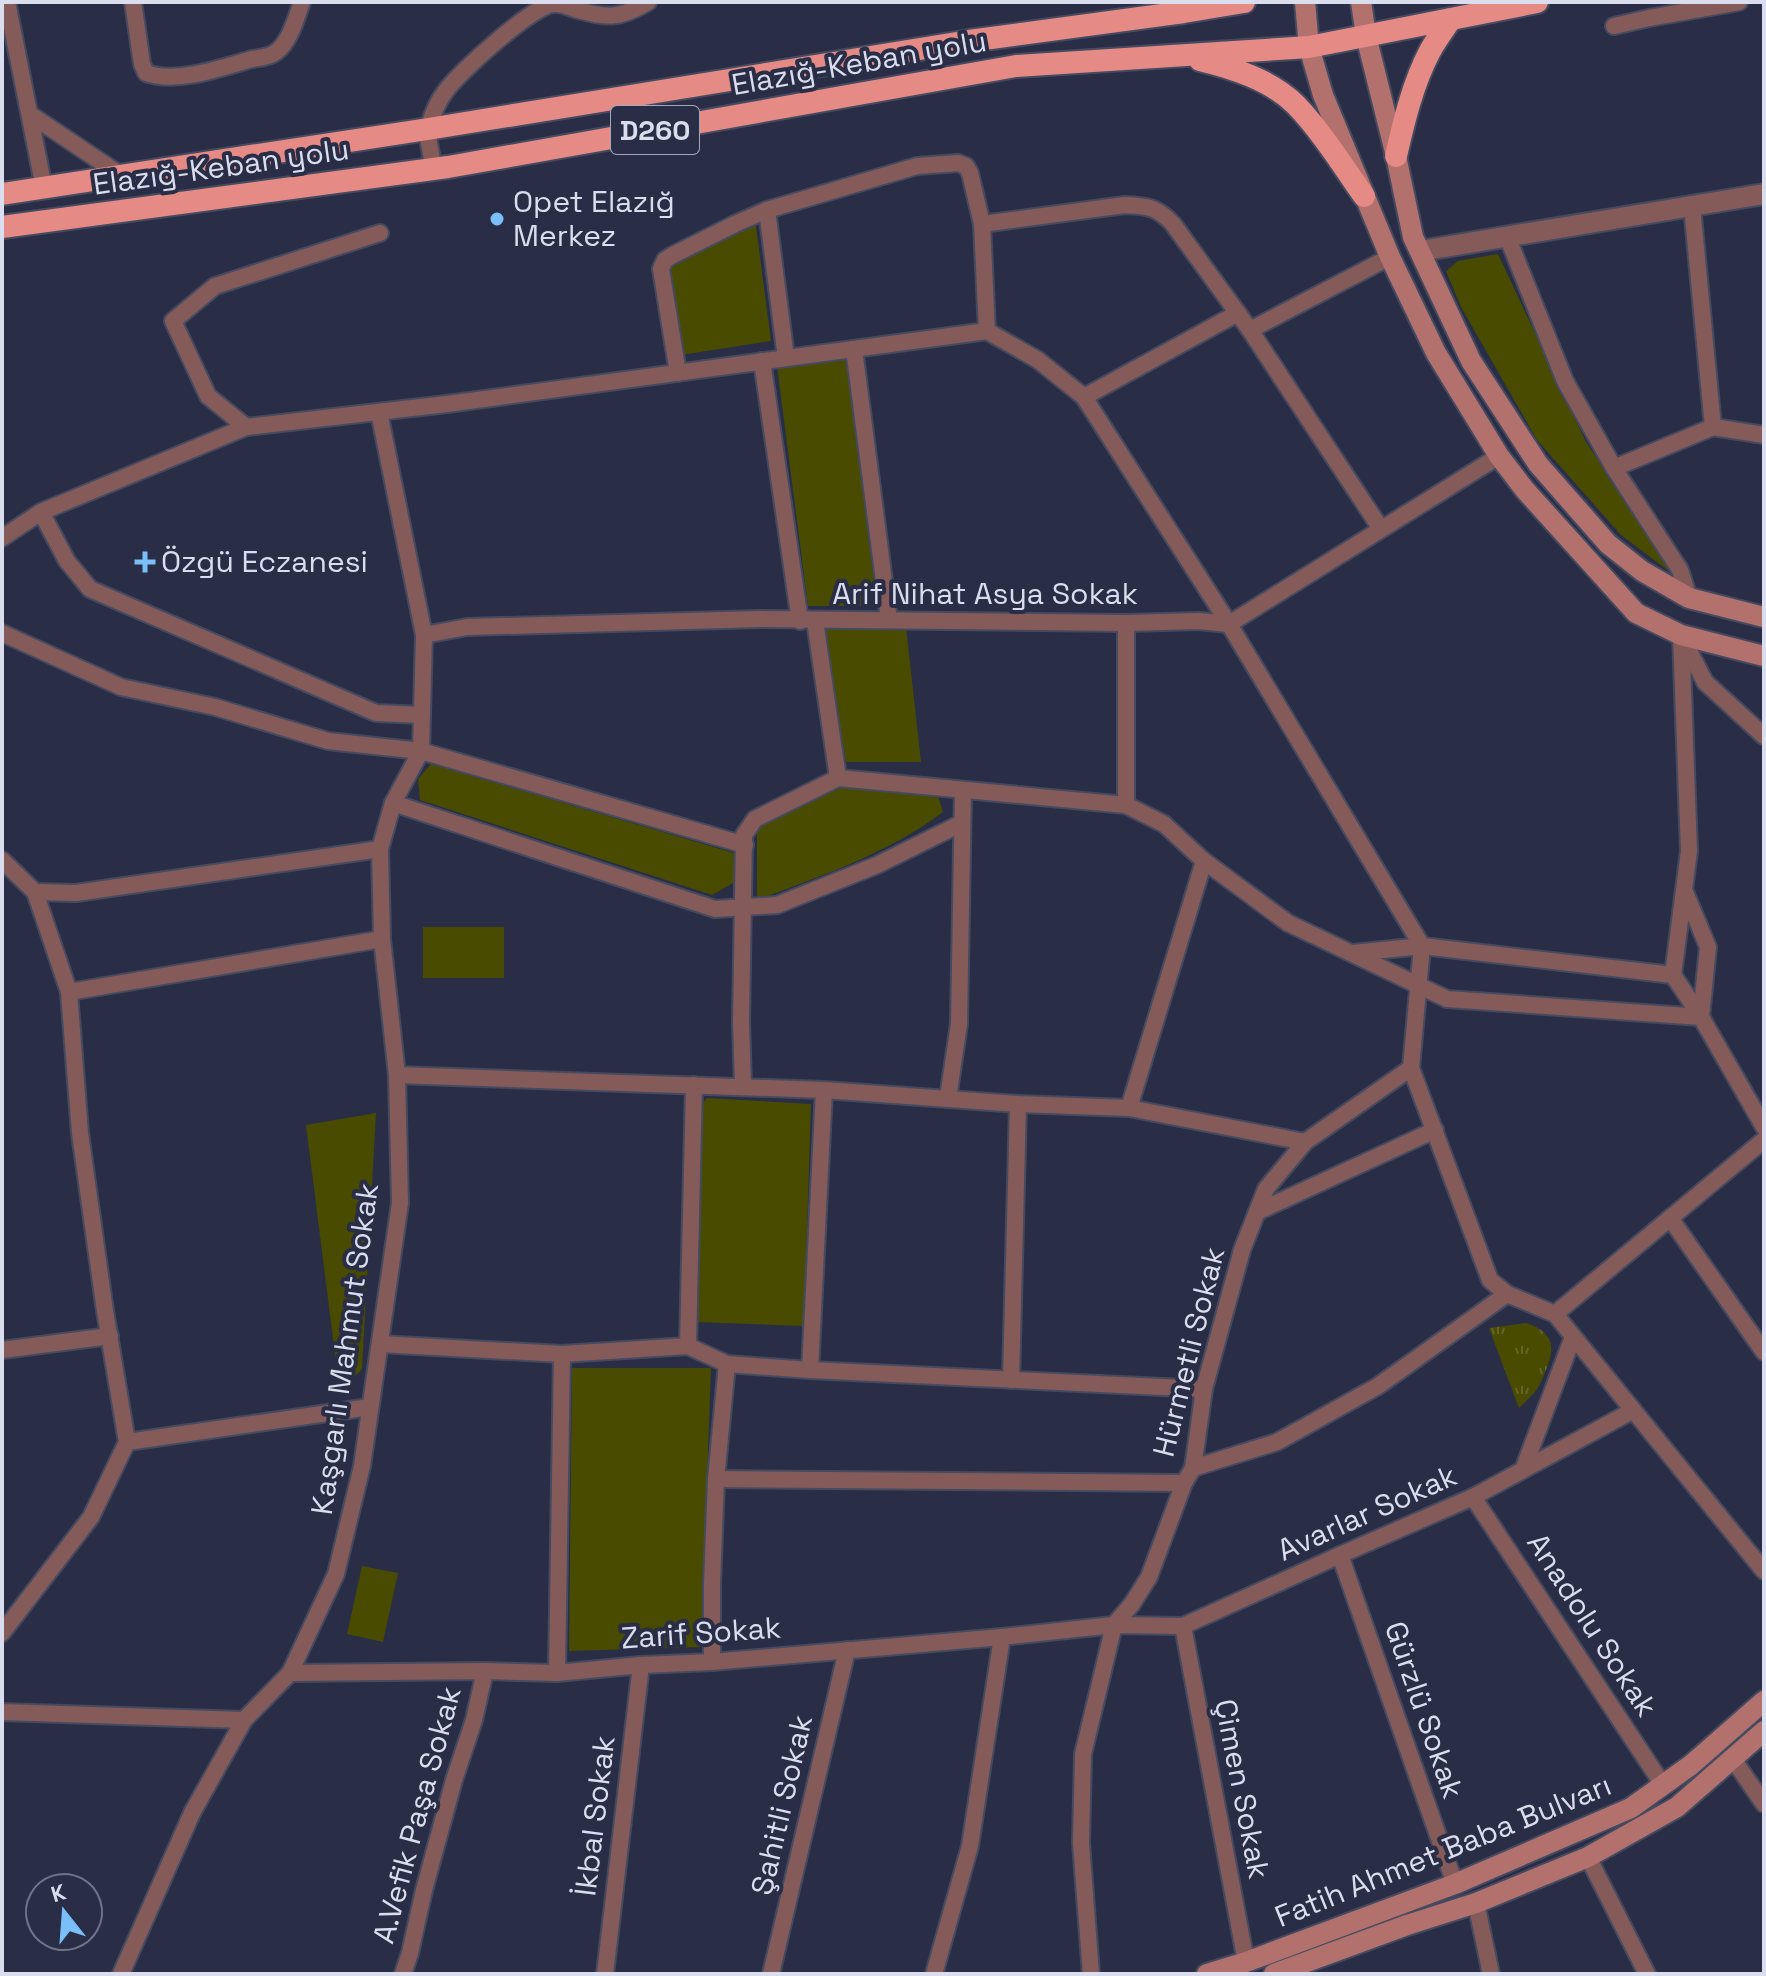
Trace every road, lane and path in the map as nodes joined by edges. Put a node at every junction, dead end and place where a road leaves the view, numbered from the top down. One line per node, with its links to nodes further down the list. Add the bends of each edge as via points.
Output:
1 (7, 2): 16 (street)
2 (133, 2): 3 (street, via 146,73 171,77 275,53)
3 (302, 2)
4 (648, 2): 10 (street, via 616,17)
5 (1244, 2): 17 (highway, Elazığ-Keban yolu / D260)
6 (1305, 2): 14 (main road)
7 (1361, 2): 13 (main road)
8 (1537, 2): 11 (highway, Elazığ-Keban yolu / D260)
9 (1739, 2): 12 (street)
10 (555, 3): 17 (street, via 533,14 459,75 443,94)
11 (1451, 19): 13 (highway, Elazığ-Keban yolu / D260); 18 (highway, via 1424,64)
12 (1614, 26)
13 (1366, 36): 14 (highway, Elazığ-Keban yolu / D260); 18 (main road)
14 (1309, 47): 15 (highway, Elazığ-Keban yolu / D260); 24 (main road)
15 (1179, 55): 19 (highway, Elazığ-Keban yolu / D260, via 1016,66); 24 (highway, via 1247,75 1295,104)
16 (31, 115): 20 (street); 21 (street)
17 (428, 129): 19 (street); 20 (highway, Elazığ-Keban yolu / D260)
18 (1396, 156): 31 (main road)
19 (434, 169): 28 (highway, Elazığ-Keban yolu / D260)
20 (122, 176): 21 (highway, Elazığ-Keban yolu / D260)
21 (44, 188): 22 (highway, Elazığ-Keban yolu / D260)
22 (2, 194)
23 (1764, 194): 25 (street)
24 (1364, 196): 32 (main road)
25 (1692, 206): 30 (street); 43 (street)
26 (767, 210): 27 (street, via 917,166 958,163 970,173); 37 (street); 39 (street, via 665,260 661,269)
27 (982, 224): 33 (street, via 1098,208 1144,206 1162,212); 35 (street)
28 (2, 227)
29 (380, 233): 42 (street, via 215,286 173,321 208,396)
30 (1507, 236): 31 (street); 46 (street, via 1565,381)
31 (1420, 251): 50 (main road, via 1471,361 1538,464 1608,544)
32 (1390, 257): 34 (street); 45 (main road, via 1436,353)
33 (1238, 313): 34 (street); 40 (street)
34 (1250, 330): 48 (street)
35 (987, 331): 36 (street); 40 (street, via 1038,360)
36 (854, 349): 37 (street); 52 (street)
37 (786, 358): 38 (street)
38 (762, 361): 39 (street); 53 (street)
39 (678, 373): 41 (street)
40 (1084, 397): 55 (street)
41 (379, 412): 42 (street); 57 (street, Kaşgarlı Mahmut Sokak)
42 (246, 427): 47 (street)
43 (1713, 427): 44 (street); 46 (street)
44 (1764, 435)
45 (1499, 456): 48 (street); 58 (main road, via 1636,613)
46 (1614, 468): 50 (street, via 1680,570)
47 (41, 512): 49 (street); 62 (street, via 67,561 90,589 376,713)
48 (1381, 529): 55 (street)
49 (2, 538)
50 (1689, 598): 51 (main road)
51 (1764, 617)
52 (889, 620): 53 (street, Arif Nihat Asya Sokak); 54 (street, Arif Nihat Asya Sokak)
53 (807, 621): 57 (street, Arif Nihat Asya Sokak, via 467,627); 65 (street)
54 (1126, 623): 55 (street, Arif Nihat Asya Sokak); 68 (street)
55 (1229, 624): 78 (street)
56 (2, 633): 64 (street, via 121,687 215,707 328,741)
57 (424, 635): 62 (street, Kaşgarlı Mahmut Sokak)
58 (1681, 635): 59 (main road); 60 (street); 61 (street)
59 (1764, 656)
60 (1705, 682): 61 (street); 63 (street)
61 (1683, 690): 74 (street, via 1689,851)
62 (422, 715): 64 (street, Kaşgarlı Mahmut Sokak)
63 (1764, 736)
64 (421, 751): 67 (street, Kaşgarlı Mahmut Sokak); 70 (street)
65 (838, 778): 66 (street); 70 (street, via 755,819 744,835)
66 (963, 790): 68 (street); 69 (street)
67 (393, 803): 71 (street, Kaşgarlı Mahmut Sokak); 76 (street, via 715,909)
68 (1126, 805): 73 (street, via 1164,824)
69 (962, 823): 76 (street, via 777,905); 89 (street, via 959,1024)
70 (745, 845): 76 (street)
71 (380, 849): 75 (street, via 76,893); 77 (street, Kaşgarlı Mahmut Sokak)
72 (2, 860): 75 (street)
73 (1204, 861): 79 (street, via 1288,923); 91 (street)
74 (1685, 891): 80 (street); 83 (street, via 1708,947)
75 (35, 892): 82 (street)
76 (742, 907): 87 (street)
77 (382, 939): 82 (street); 85 (street, Kaşgarlı Mahmut Sokak)
78 (1422, 946): 79 (street); 80 (street); 81 (street)
79 (1351, 953): 81 (street)
80 (1673, 975): 83 (street)
81 (1418, 985): 83 (street, via 1447,999); 84 (street)
82 (69, 992): 100 (street, via 80,1133)
83 (1701, 1017): 92 (street)
84 (1411, 1068): 93 (street); 95 (street, Hürmetli Sokak)
85 (397, 1075): 86 (street); 102 (street, Kaşgarlı Mahmut Sokak, via 400,1203)
86 (694, 1085): 87 (street); 103 (street)
87 (743, 1086): 88 (street)
88 (824, 1090): 89 (street); 108 (street)
89 (948, 1098): 90 (street)
90 (1018, 1104): 91 (street); 109 (street)
91 (1129, 1108): 95 (street)
92 (1764, 1127)
93 (1435, 1130): 96 (street); 98 (street, via 1490,1280)
94 (1764, 1140): 97 (street)
95 (1305, 1142): 96 (street, Hürmetli Sokak, via 1266,1189)
96 (1257, 1212): 110 (street, Hürmetli Sokak)
97 (1670, 1218): 99 (street); 105 (street)
98 (1507, 1294): 99 (street); 114 (street, via 1378,1386 1290,1435)
99 (1555, 1314): 101 (street)
100 (110, 1336): 104 (street); 113 (street)
101 (1573, 1337): 112 (street); 115 (street)
102 (380, 1344): 106 (street); 111 (street, Kaşgarlı Mahmut Sokak)
103 (688, 1346): 106 (street); 107 (street)
104 (2, 1350)
105 (1764, 1352)
106 (562, 1354): 130 (street)
107 (727, 1364): 108 (street); 116 (street)
108 (810, 1370): 109 (street)
109 (1011, 1380): 110 (street)
110 (1204, 1389): 114 (street, Hürmetli Sokak)
111 (370, 1407): 113 (street); 129 (street, Kaşgarlı Mahmut Sokak, via 336,1574)
112 (1632, 1411): 115 (street, Avarlar Sokak); 120 (street)
113 (127, 1442): 123 (street, via 91,1517)
114 (1193, 1468): 117 (street, Hürmetli Sokak)
115 (1523, 1470): 118 (street, Avarlar Sokak)
116 (716, 1479): 117 (street); 126 (street)
117 (1184, 1483): 121 (street, Hürmetli Sokak, via 1149,1577)
118 (1473, 1497): 119 (street, Avarlar Sokak); 136 (street, Anadolu Sokak)
119 (1340, 1555): 122 (street, Avarlar Sokak); 139 (street, Gürzlü Sokak)
120 (1764, 1571)
121 (1114, 1625): 122 (street, Avarlar Sokak); 124 (street, Zarif Sokak); 148 (street, Hürmetli Sokak, via 1083,1754 1081,1843)
122 (1183, 1626): 141 (street, Çimen Sokak)
123 (2, 1633)
124 (1002, 1637): 125 (street, Zarif Sokak); 147 (street, via 970,1846)
125 (847, 1650): 126 (street, Zarif Sokak); 146 (street, Şahitli Sokak)
126 (712, 1662): 127 (street, Zarif Sokak)
127 (641, 1665): 130 (street, Zarif Sokak); 145 (street, İkbal Sokak)
128 (485, 1671): 129 (street, Zarif Sokak); 130 (street, Zarif Sokak); 144 (street, A.Vefik Paşa Sokak)
129 (290, 1673): 133 (street, Kaşgarlı Mahmut Sokak)
130 (557, 1673)
131 (1764, 1701): 136 (main road, Fatih Ahmet Baba Bulvarı)
132 (2, 1712): 133 (street)
133 (244, 1720): 143 (street, Kaşgarlı Mahmut Sokak, via 192,1813)
134 (1764, 1731): 135 (main road, Fatih Ahmet Baba Bulvarı)
135 (1733, 1759): 137 (street); 138 (main road, Fatih Ahmet Baba Bulvarı, via 1677,1807)
136 (1663, 1785): 139 (main road, Fatih Ahmet Baba Bulvarı, via 1631,1808)
137 (1764, 1804)
138 (1588, 1857): 140 (main road, Fatih Ahmet Baba Bulvarı); 142 (street)
139 (1455, 1884): 141 (main road, Fatih Ahmet Baba Bulvarı)
140 (1476, 1903): 150 (main road, Fatih Ahmet Baba Bulvarı); 151 (street)
141 (1246, 1962): 149 (main road, Fatih Ahmet Baba Bulvarı)
142 (1643, 1971)
143 (121, 1974)
144 (403, 1974)
145 (605, 1974)
146 (771, 1974)
147 (934, 1974)
148 (1091, 1974)
149 (1207, 1974)
150 (1274, 1974)
151 (1491, 1974)

